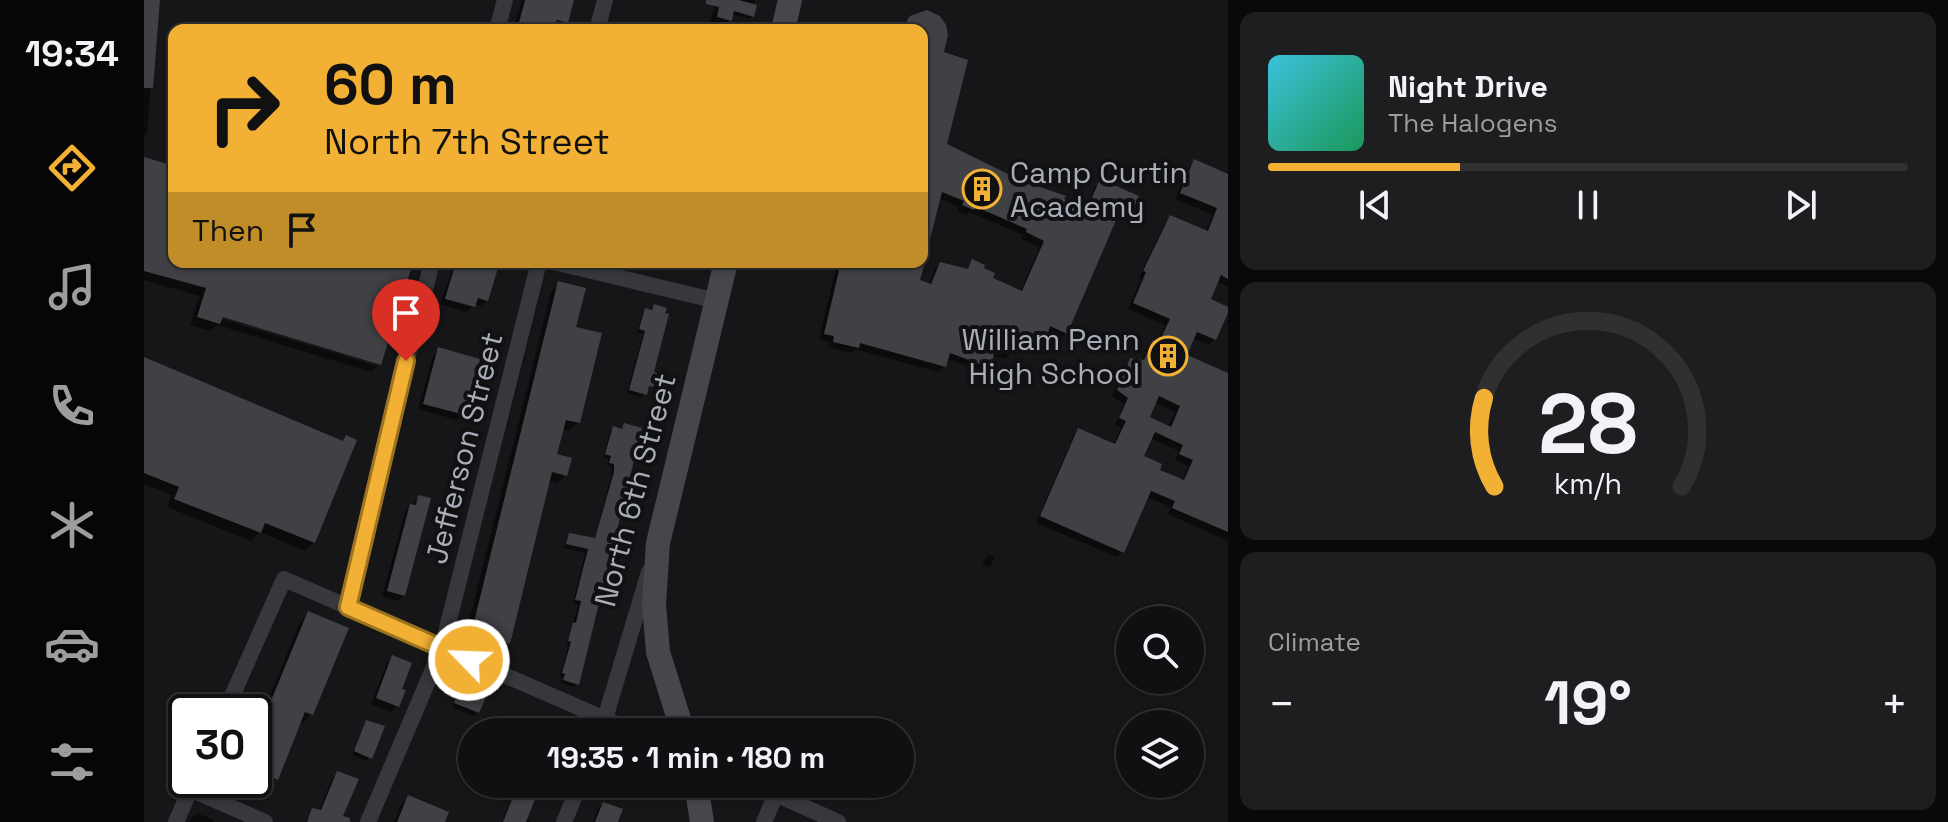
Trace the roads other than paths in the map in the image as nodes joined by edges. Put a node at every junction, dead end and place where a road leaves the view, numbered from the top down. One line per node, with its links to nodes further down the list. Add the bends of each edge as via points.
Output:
1 (505, 0): 4 (street)
2 (605, 0): 5 (street)
3 (790, 0): 6 (street)
4 (499, 24)
5 (599, 24)
6 (784, 24)
7 (430, 268): 13 (street)
8 (537, 268): 14 (street, Jefferson Street)
9 (579, 268): 11 (street)
10 (725, 268): 11 (street, North 6th Street)
11 (717, 301): 12 (street, North 6th Street)
12 (658, 543): 17 (street, North 6th Street); 18 (street, via 658,652)
13 (348, 607): 14 (street); 15 (street, via 284,579)
14 (442, 648): 16 (street); 27 (street, Jefferson Street)
15 (233, 694)
16 (588, 718)
17 (605, 718)
18 (679, 718)
19 (186, 798): 25 (street)
20 (218, 798): 26 (street)
21 (574, 798): 28 (street)
22 (698, 798): 29 (street)
23 (774, 798): 30 (street)
24 (785, 798): 31 (street)
25 (176, 822)
26 (265, 822)
27 (368, 822)
28 (564, 822)
29 (702, 822)
30 (764, 822)
31 (838, 822)

